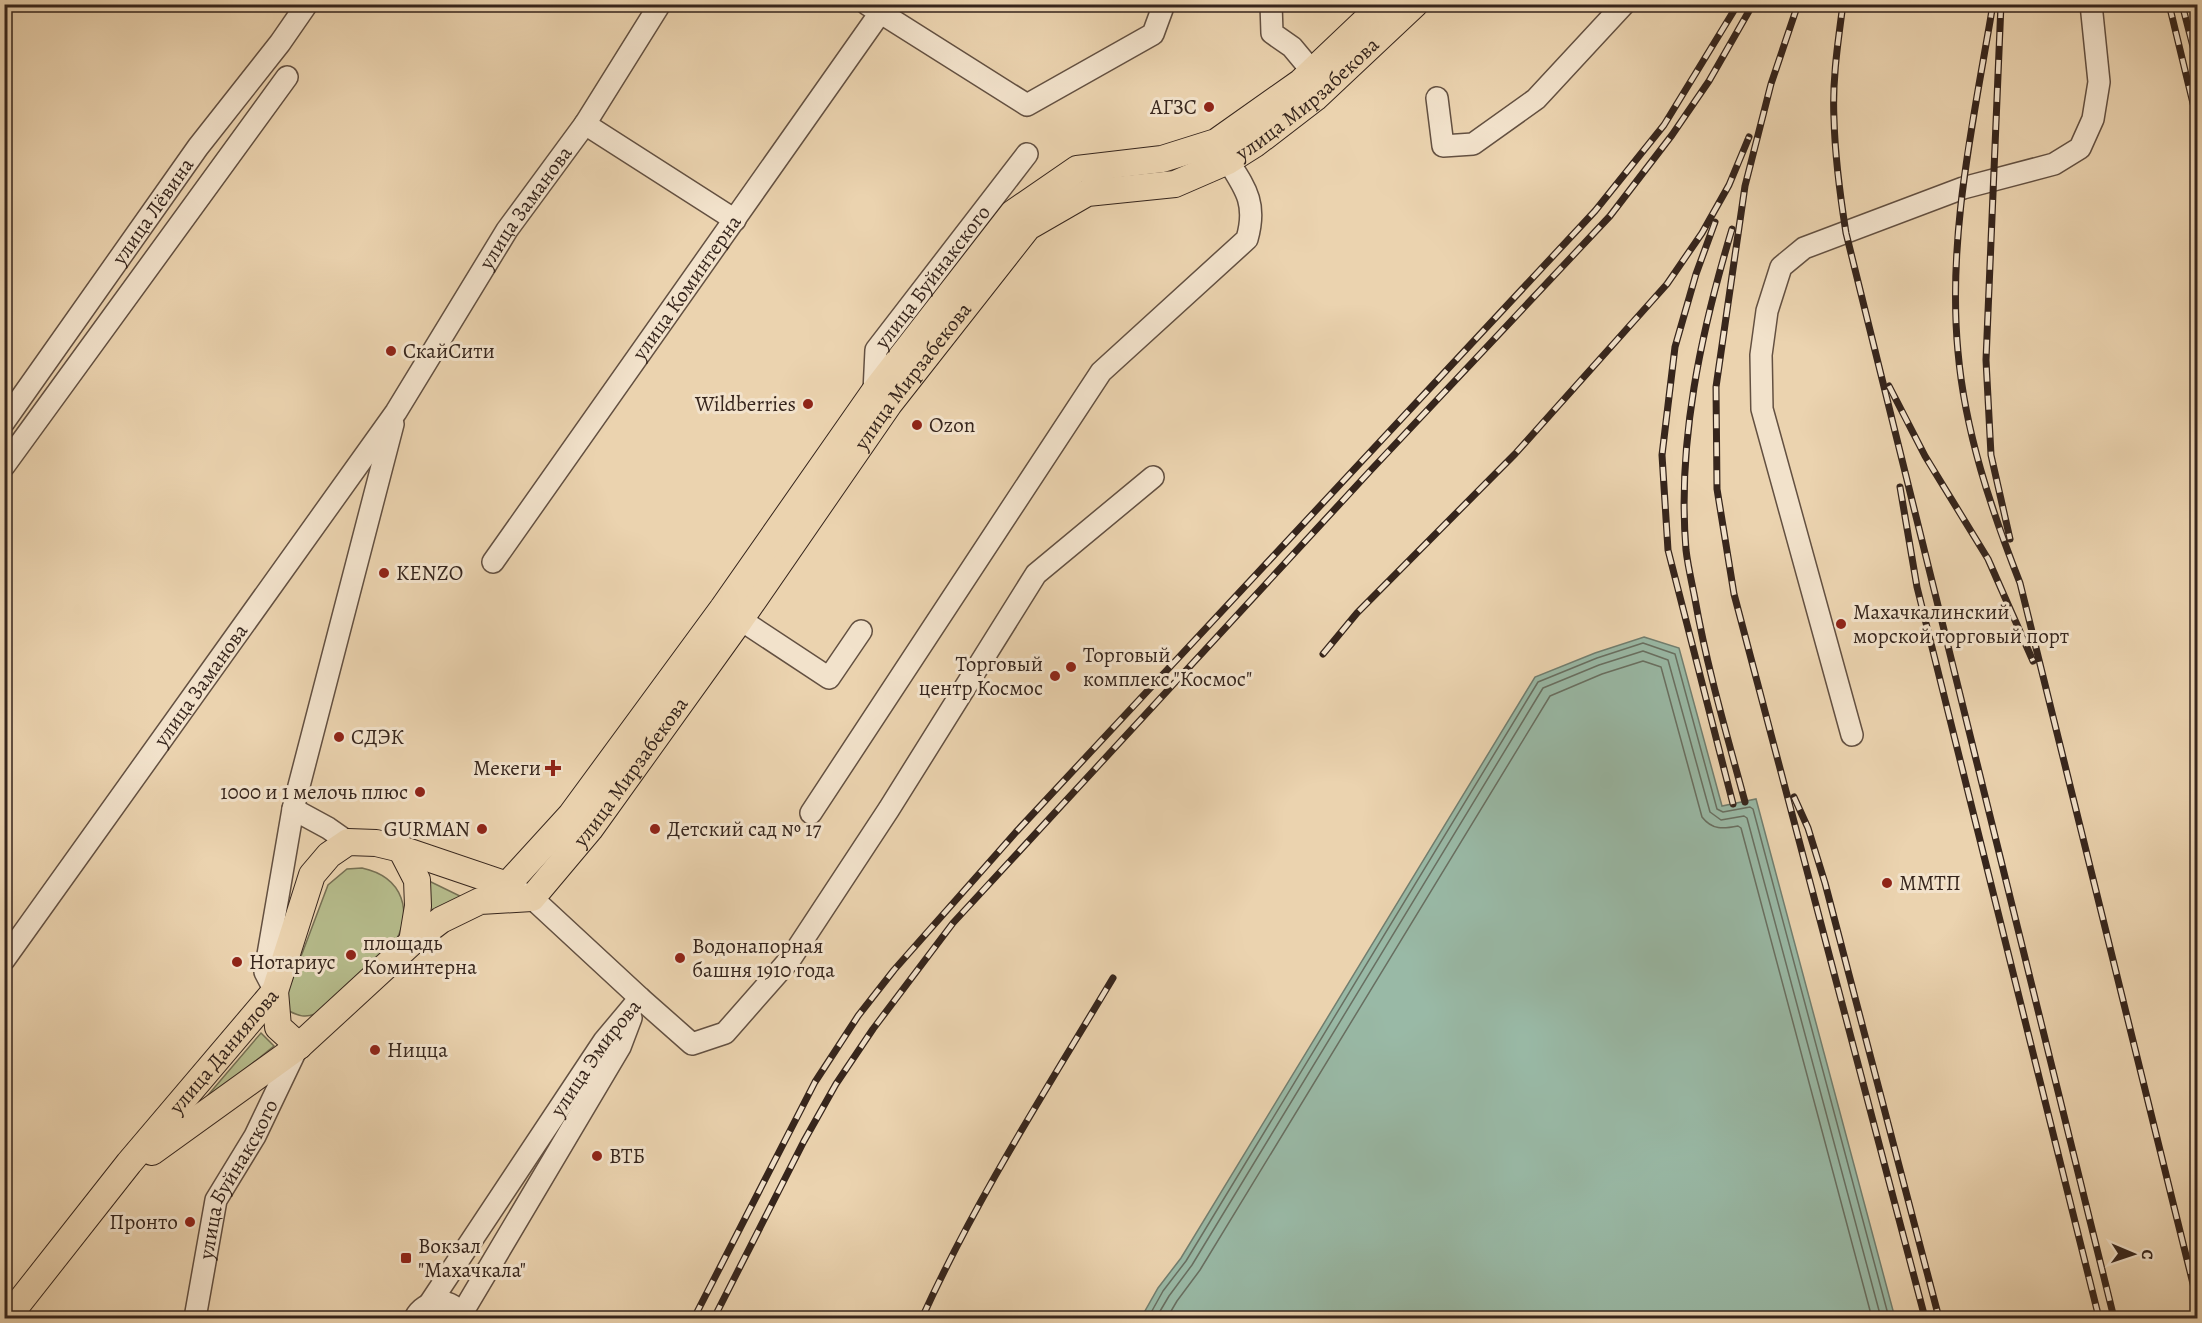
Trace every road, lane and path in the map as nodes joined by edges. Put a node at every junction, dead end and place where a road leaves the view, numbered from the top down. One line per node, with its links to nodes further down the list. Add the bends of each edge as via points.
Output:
1 (307, 4): 19 (street, улица Лёвина, via 198,147)
2 (1164, 4): 9 (street, via 1153,34 1027,105)
3 (1271, 4): 10 (street, via 1272,33 1292,47)
4 (1383, 4): 10 (main road, улица Мирзабекова)
5 (1415, 4): 15 (main road, улица Мирзабекова, via 1316,98)
6 (1624, 4): 12 (street, via 1536,99 1473,144 1443,146)
7 (2091, 4): 25 (street, via 2099,82 2093,119 2080,148 2055,164 1963,188 1804,248 1781,267 1767,311 1761,355 1762,409)
8 (655, 6): 13 (street, улица Заманова)
9 (874, 9): 16 (street, улица Коминтерна)
10 (1312, 71): 17 (main road, улица Мирзабекова, via 1216,142 1162,159 1077,169 1013,213)
11 (287, 77): 20 (street)
12 (1437, 98)
13 (585, 124): 16 (street); 18 (street, улица Заманова, via 507,230)
14 (1027, 154): 17 (street, улица Буйнакского, via 876,350)
15 (1228, 161): 17 (main road, улица Мирзабекова, via 1175,184 1086,193 1028,227); 27 (street, via 1248,192 1252,223 1247,239 1101,372)
16 (735, 220): 22 (street, улица Коминтерна)
17 (882, 398): 23 (main road, улица Мирзабекова)
18 (396, 412): 26 (street, улица Заманова); 33 (street, улица Заманова)
19 (4, 422)
20 (4, 466)
21 (1153, 477): 35 (street, via 1036,574 791,958 724,1033 692,1044)
22 (493, 562)
23 (732, 614): 24 (street, via 829,678); 30 (main road, улица Мирзабекова, via 571,815); 31 (main road, улица Мирзабекова, via 590,829)
24 (861, 631)
25 (1852, 735)
26 (293, 809): 28 (street); 34 (street, улица Заманова, via 265,972)
27 (812, 813)
28 (348, 842): 29 (main road); 34 (main road, улица Даниялова, via 329,855 312,875)
29 (401, 849): 30 (main road); 32 (main road, via 417,880 418,906)
30 (507, 885): 31 (street)
31 (532, 898): 32 (main road, улица Даниялова, via 480,901 441,920); 35 (street)
32 (412, 942): 36 (main road, улица Даниялова)
33 (4, 960)
34 (275, 991): 36 (main road, via 278,1027); 39 (main road, улица Даниялова, via 129,1163)
35 (640, 998): 37 (street, улица Эмирова, via 604,1041); 38 (street, улица Эмирова, via 620,1047)
36 (299, 1046): 40 (main road, улица Даниялова, via 134,1165); 41 (street, улица Буйнакского, via 255,1136 216,1200)
37 (430, 1304): 38 (street, улица Эмирова, via 443,1302 454,1306); 42 (street, улица Эмирова, via 419,1310)
38 (461, 1317)
39 (7, 1318)
40 (15, 1318)
41 (195, 1318)
42 (415, 1318)

